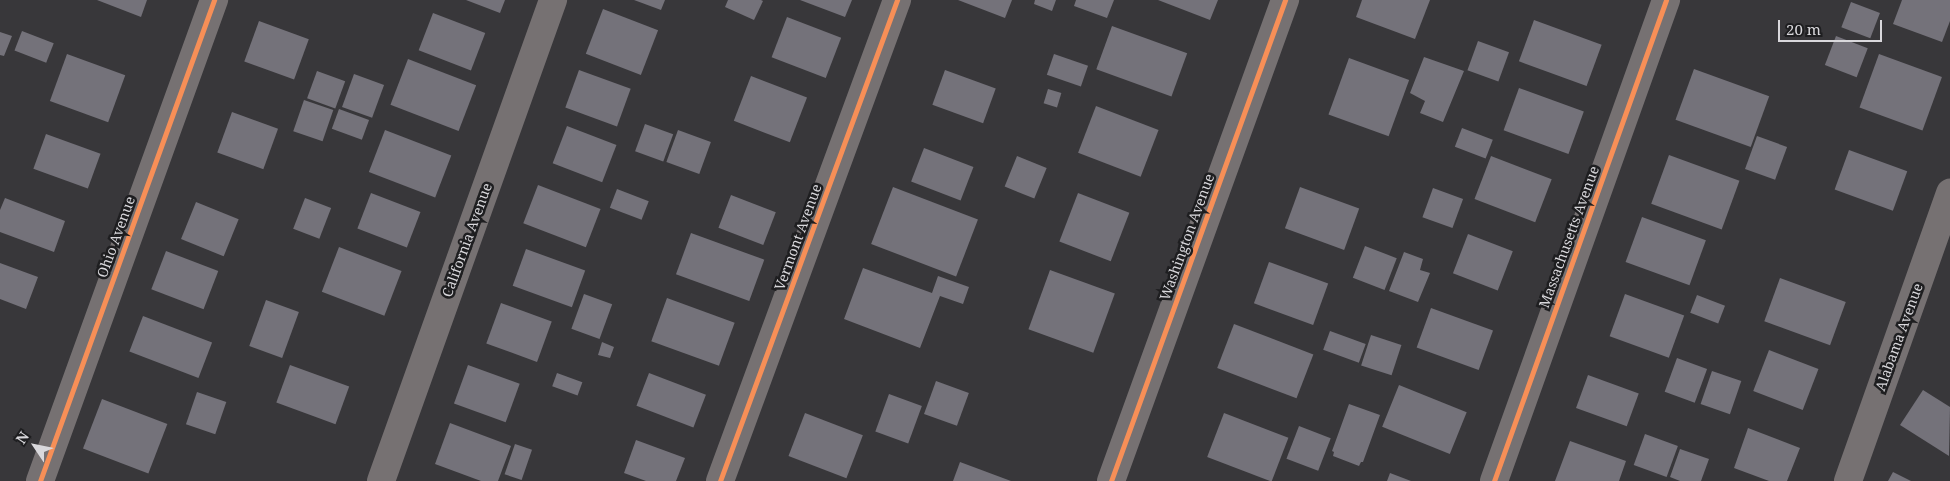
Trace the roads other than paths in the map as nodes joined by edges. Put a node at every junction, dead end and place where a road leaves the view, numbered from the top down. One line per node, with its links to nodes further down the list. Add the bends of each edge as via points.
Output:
1 (214, 0): 7 (street, Ohio Avenue)
2 (553, 0): 8 (street, California Avenue)
3 (897, 0): 9 (street, Vermont Avenue)
4 (1285, 0): 10 (street, Washington Avenue)
5 (1666, 0): 11 (street, Massachusetts Avenue)
6 (1950, 192): 12 (street, Alabama Avenue)
7 (40, 481)
8 (381, 481)
9 (720, 481)
10 (1111, 481)
11 (1494, 481)
12 (1848, 481)

